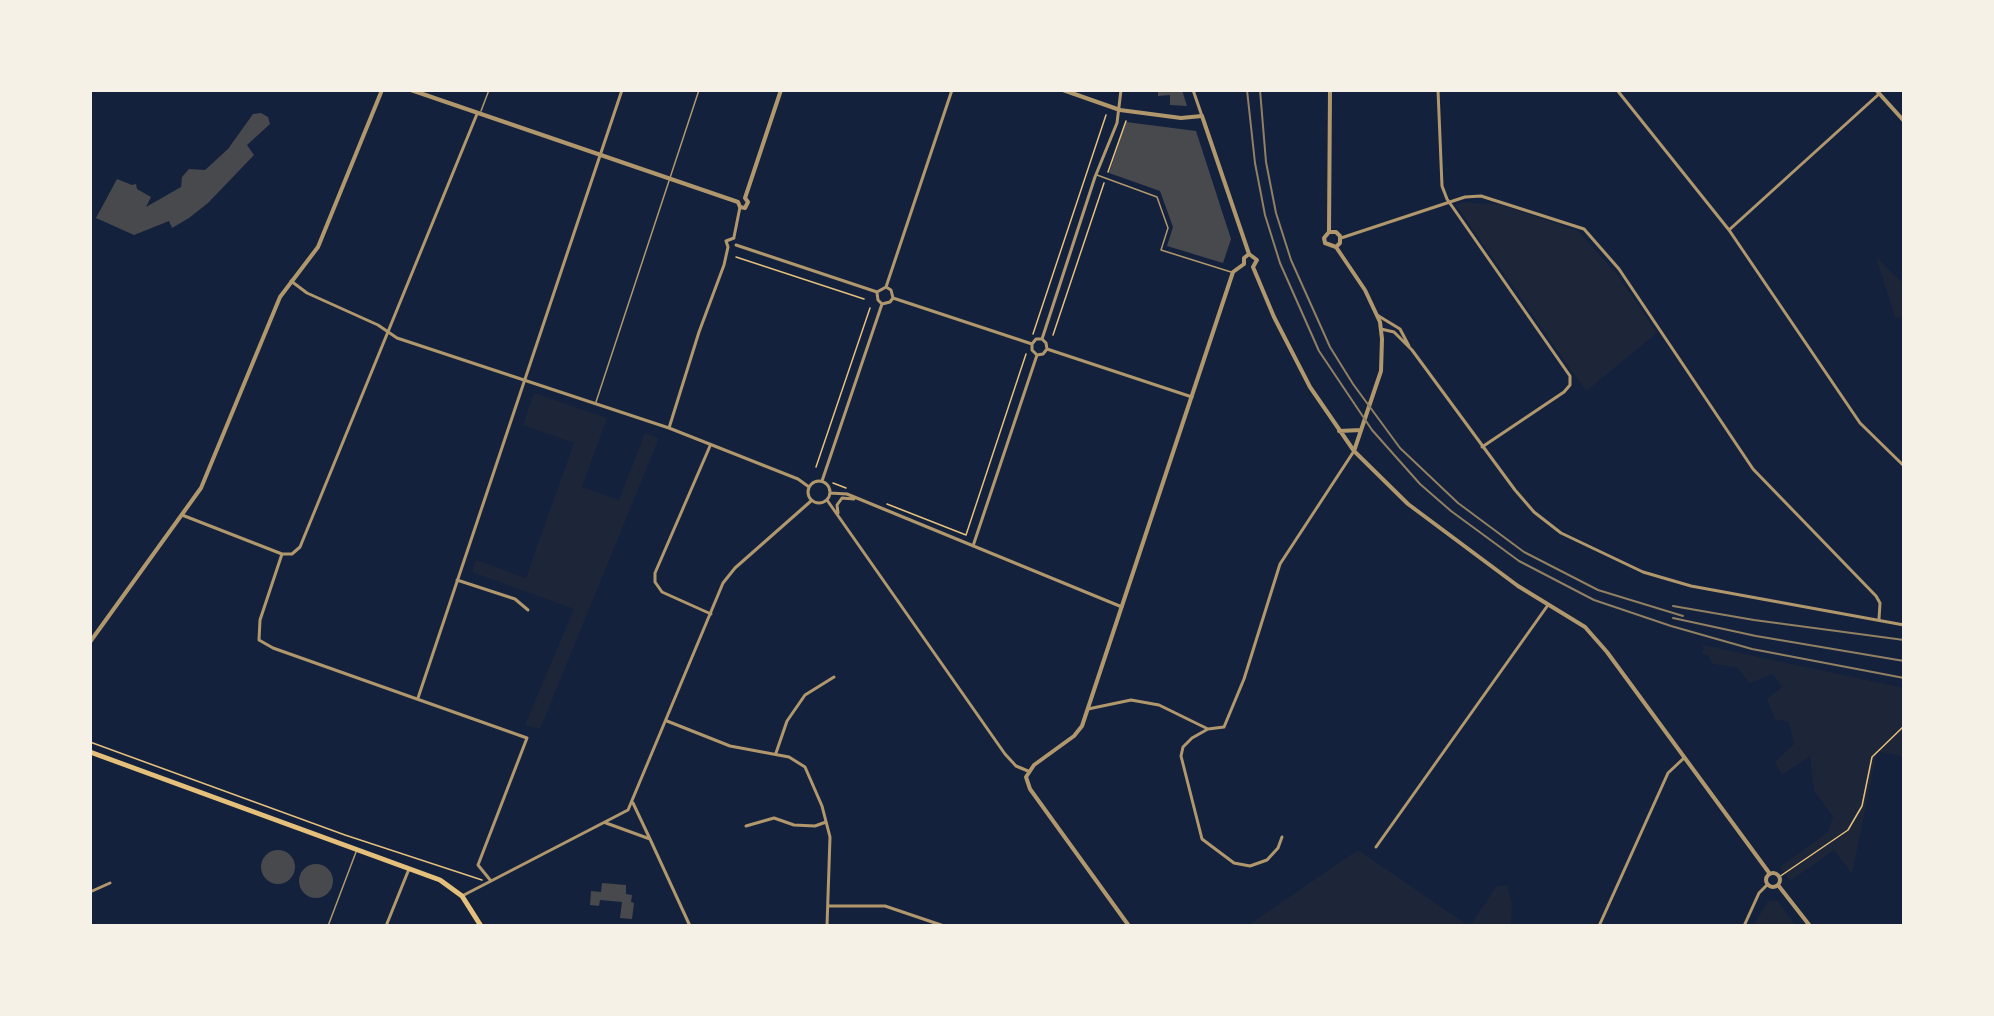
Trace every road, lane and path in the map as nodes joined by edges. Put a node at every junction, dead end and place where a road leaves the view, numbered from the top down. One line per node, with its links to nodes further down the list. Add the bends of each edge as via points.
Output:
1 (382, 90): 41 (street, via 318,248)
2 (414, 90): 16 (street)
3 (489, 90): 16 (lane)
4 (622, 90): 21 (street)
5 (699, 90): 23 (lane)
6 (781, 90): 25 (street)
7 (952, 90): 42 (street)
8 (1064, 90): 15 (street)
9 (1121, 90): 15 (street)
10 (1193, 90): 18 (street)
11 (1330, 90): 30 (street)
12 (1438, 90): 27 (street, via 1442,186)
13 (1617, 90): 29 (street)
14 (1878, 92): 20 (street); 29 (street)
15 (1120, 110): 18 (street, via 1181,118); 22 (street)
16 (478, 114): 21 (street); 50 (street)
17 (1107, 115): 51 (path)
18 (1202, 116): 36 (street)
19 (1126, 121): 24 (path)
20 (1904, 121)
21 (600, 155): 23 (street); 59 (street)
22 (1096, 175): 24 (lane); 53 (street)
23 (672, 178): 26 (street); 61 (lane)
24 (1106, 178): 40 (lane, via 1157,196 1168,228 1161,250); 52 (path)
25 (745, 198): 26 (street); 28 (street, via 748,205)
26 (738, 202): 28 (street)
27 (1448, 203): 32 (street); 66 (street, via 1570,376 1570,385 1564,392); 88 (street, via 1481,196 1584,229 1619,269 1753,469 1876,596)
28 (740, 207): 31 (street)
29 (1729, 230): 68 (street, via 1860,423)
30 (1329, 232): 32 (street, via 1336,232); 35 (street, via 1325,243)
31 (734, 238): 33 (street); 34 (street, via 727,239)
32 (1341, 238): 35 (street)
33 (736, 244): 34 (street); 43 (street)
34 (728, 247): 62 (street)
35 (1336, 247): 48 (street)
36 (1249, 254): 38 (street); 39 (street, via 1257,260)
37 (736, 257): 45 (path)
38 (1244, 264): 39 (street); 40 (street)
39 (1253, 267): 64 (street, via 1296,362)
40 (1233, 273): 60 (street)
41 (291, 281): 50 (street, via 307,293); 80 (street, via 280,297 201,488)
42 (886, 287): 43 (street); 44 (street)
43 (877, 292): 46 (street)
44 (893, 298): 46 (street); 54 (street)
45 (864, 299)
46 (882, 304): 70 (street)
47 (870, 308): 69 (path)
48 (1377, 315): 49 (street); 56 (street, via 1400,329)
49 (1381, 330): 56 (street, via 1394,332); 63 (street, via 1383,357)
50 (388, 332): 59 (street); 82 (street, via 300,547 292,554)
51 (1033, 334)
52 (1053, 335)
53 (1042, 339): 54 (street); 55 (street)
54 (1032, 344): 58 (street)
55 (1047, 349): 58 (street); 60 (street)
56 (1412, 350): 66 (street)
57 (1026, 354): 76 (path, via 966,535)
58 (1037, 355): 81 (street)
59 (524, 381): 61 (street); 83 (street)
60 (1192, 397): 85 (street)
61 (595, 405): 62 (street)
62 (669, 428): 65 (street)
63 (1362, 429): 64 (street); 67 (street)
64 (1339, 432): 67 (street)
65 (710, 446): 72 (street, via 798,479); 87 (street, via 655,573 655,582 662,592)
66 (1482, 447): 88 (street, via 1534,512 1601,554 1643,572 1745,597)
67 (1354, 451): 84 (street, via 1408,504 1518,586); 96 (street, via 1280,564 1231,715 1224,727)
68 (1904, 466)
69 (816, 468)
70 (822, 481): 72 (street); 74 (street)
71 (833, 483): 73 (path)
72 (809, 487): 77 (street)
73 (855, 491)
74 (830, 493): 75 (street); 78 (street, via 847,494)
75 (827, 500): 77 (street); 79 (street)
76 (877, 500)
77 (811, 501): 87 (street, via 728,575)
78 (862, 501): 79 (street, via 843,498 837,505); 81 (street)
79 (838, 514): 101 (street, via 1005,754 1016,766)
80 (182, 515): 82 (street); 90 (street)
81 (972, 546): 85 (street)
82 (282, 554): 92 (street, via 260,620 259,640)
83 (457, 580): 86 (street, via 515,599); 92 (street)
84 (1549, 603): 100 (street, via 1596,638); 108 (street)
85 (1122, 607): 93 (street)
86 (528, 609)
87 (711, 614): 94 (street)
88 (1880, 619): 89 (street)
89 (1904, 625)
90 (90, 642)
91 (834, 677): 99 (street, via 805,695 787,721)
92 (418, 698): 113 (street, via 527,738 478,865)
93 (1089, 709): 96 (street, via 1131,700 1159,705); 101 (street, via 1074,735)
94 (667, 722): 99 (street, via 730,746); 102 (street)
95 (1904, 726): 112 (path, via 1872,758 1862,806 1848,830)
96 (1208, 729): 106 (street, via 1183,747 1181,756 1202,839 1234,863 1250,866 1267,860)
97 (90, 742): 115 (path, via 345,835 480,878)
98 (90, 752): 109 (main road)
99 (776, 753): 103 (street, via 805,767)
100 (1685, 758): 111 (street); 128 (street, via 1668,773)
101 (1028, 771): 127 (street, via 1030,789)
102 (633, 802): 104 (street, via 623,815); 107 (street)
103 (826, 822): 105 (street, via 794,825 774,818); 120 (street, via 830,837)
104 (606, 823): 107 (street); 113 (street)
105 (746, 826)
106 (1282, 837)
107 (650, 839): 124 (street)
108 (1376, 847)
109 (358, 849): 110 (main road); 121 (lane)
110 (410, 868): 119 (main road, via 440,880); 122 (street)
111 (1770, 874): 112 (street); 116 (street)
112 (1779, 877): 117 (street)
113 (491, 881): 115 (street)
114 (110, 883): 118 (street)
115 (486, 884): 119 (street)
116 (1768, 884): 117 (street); 129 (street, via 1759,893)
117 (1778, 885): 130 (street)
118 (90, 892)
119 (462, 896): 123 (main road)
120 (828, 906): 125 (street); 126 (street, via 885,906)
121 (328, 926)
122 (386, 926)
123 (481, 926)
124 (690, 926)
125 (827, 926)
126 (944, 926)
127 (1129, 926)
128 (1599, 926)
129 (1744, 926)
130 (1810, 926)

